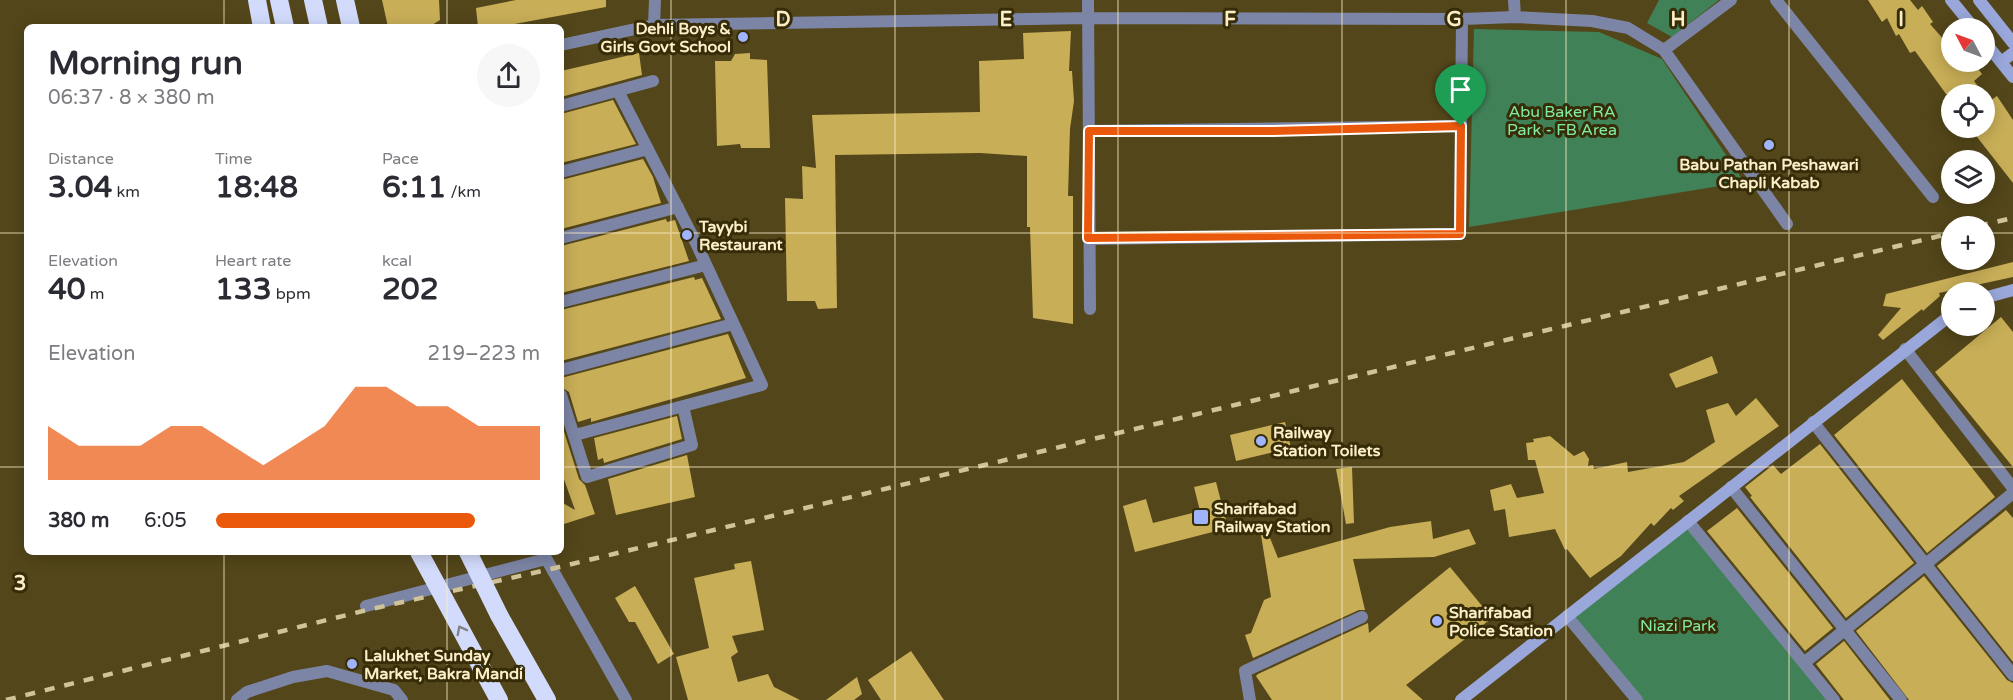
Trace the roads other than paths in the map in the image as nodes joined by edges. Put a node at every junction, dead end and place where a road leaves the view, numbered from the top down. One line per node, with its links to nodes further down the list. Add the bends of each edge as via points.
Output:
1 (257, 0): 16 (highway)
2 (279, 0): 17 (highway)
3 (313, 0): 18 (highway)
4 (345, 0): 19 (highway)
5 (655, 0): 20 (street)
6 (1088, 0): 13 (street)
7 (1514, 0): 12 (street)
8 (1731, 0): 23 (street)
9 (1776, 0): 35 (street)
10 (1951, 0): 14 (street)
11 (1979, 0): 21 (street)
12 (1515, 17): 15 (street); 23 (street, via 1592,21 1628,28)
13 (1088, 18): 15 (street); 20 (street); 32 (street)
14 (1966, 18)
15 (1462, 19): 31 (street)
16 (261, 24)
17 (284, 24)
18 (318, 24)
19 (350, 24)
20 (654, 25): 22 (street)
21 (2013, 43)
22 (564, 44)
23 (1664, 50): 37 (street)
24 (2013, 53): 26 (street)
25 (1995, 55): 26 (street)
26 (2001, 62): 27 (street)
27 (2013, 77)
28 (653, 81): 29 (street)
29 (618, 91): 30 (street); 33 (street)
30 (564, 105)
31 (1461, 126): 32 (street); 39 (street, via 1460,234)
32 (1089, 131): 39 (street)
33 (648, 149): 34 (street); 36 (street)
34 (564, 171)
35 (1933, 197)
36 (678, 207): 38 (street); 40 (street)
37 (1787, 224)
38 (564, 237)
39 (1088, 238): 44 (street)
40 (706, 265): 43 (street); 46 (street)
41 (2012, 291): 42 (street)
42 (1995, 295)
43 (564, 301)
44 (1090, 309)
45 (1941, 322): 47 (street)
46 (733, 324): 48 (street); 50 (street, via 762,385)
47 (1905, 349): 51 (street); 54 (street)
48 (564, 369)
49 (564, 404): 52 (street)
50 (683, 406): 52 (street); 52 (street, via 692,445 587,477)
51 (1813, 422): 53 (street); 60 (street)
52 (575, 435)
53 (1731, 487): 56 (street); 64 (street)
54 (2013, 488)
55 (2013, 493): 60 (street)
56 (1688, 521): 62 (street); 65 (street)
57 (421, 555): 70 (highway, one-way to 57, bridge)
58 (470, 555): 67 (highway, bridge)
59 (544, 555): 61 (street); 71 (street)
60 (1925, 564): 64 (street); 66 (street)
61 (366, 606)
62 (1567, 616): 73 (street); 74 (street)
63 (1362, 617): 72 (street, via 1245,671)
64 (1845, 630): 65 (street); 76 (street)
65 (1804, 663): 75 (street)
66 (2013, 675)
67 (547, 698)
68 (237, 700): 69 (street, via 247,692 327,670 394,690)
69 (402, 700)
70 (499, 700)
71 (626, 700)
72 (1250, 700)
73 (1461, 700)
74 (1637, 700)
75 (1834, 700)
76 (1900, 700)

